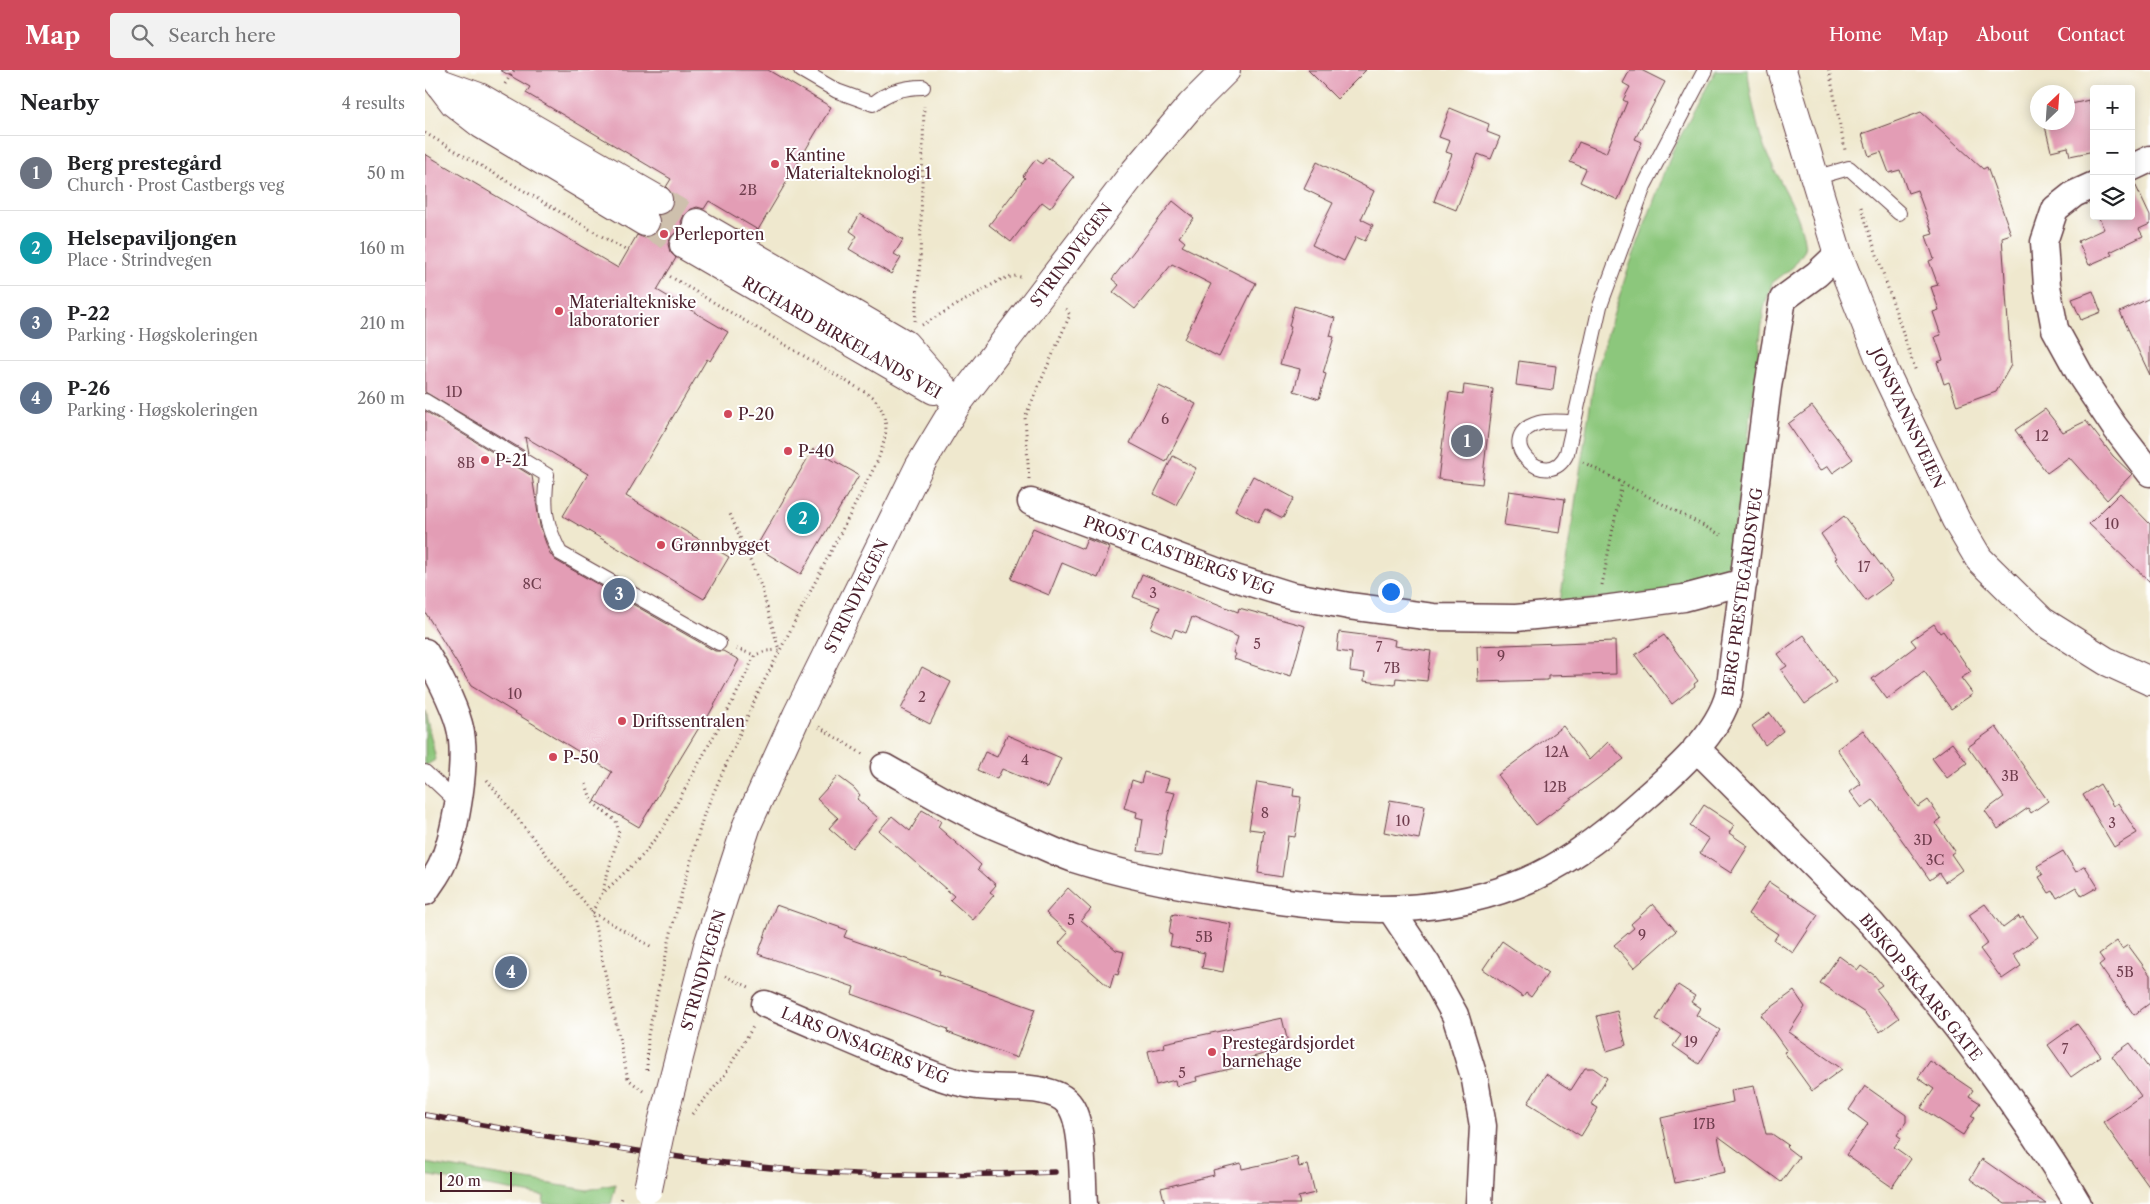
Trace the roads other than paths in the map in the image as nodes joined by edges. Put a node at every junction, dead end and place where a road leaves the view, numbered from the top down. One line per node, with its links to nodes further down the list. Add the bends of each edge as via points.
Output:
1 (801, 70): 6 (lane, via 837,91 873,104 882,96 909,87)
2 (1226, 70): 15 (street, STRINDVEGEN, via 1135,170)
3 (1705, 70): 16 (lane, via 1644,186 1600,306)
4 (1782, 70): 9 (street, JONSVANNSVEIEN)
5 (433, 76): 11 (street, via 454,103 481,124)
6 (923, 87)
7 (2150, 159): 8 (street)
8 (2135, 166)
9 (1814, 178): 12 (lane, via 1849,168); 13 (street, JONSVANNSVEIEN)
10 (2090, 187): 17 (street, via 2055,209 2044,242 2053,320 2082,378)
11 (651, 211)
12 (1899, 213)
13 (1839, 254): 19 (street, BERG PRESTEGÅRDSVEG, via 1783,298 1768,387); 22 (street, JONSVANNSVEIEN, via 1885,372 1956,520 1979,560 2042,621 2106,661)
14 (425, 401): 20 (lane, via 547,475 544,503 548,530 560,553)
15 (957, 404): 15 (street, RICHARD BIRKELANDS VEI, via 905,344 690,234 893,365); 30 (street, STRINDVEGEN, bridge, via 915,476 797,714 747,825 708,945)
16 (1574, 422): 16 (lane, via 1567,453 1556,467 1538,466 1523,456 1519,441 1529,427 1540,423)
17 (2150, 472)
18 (1031, 502): 19 (street, PROST CASTBERGS VEG, via 1235,578 1291,595 1433,617 1516,618 1597,610 1684,598)
19 (1744, 582): 23 (street, BERG PRESTEGÅRDSVEG, via 1727,702 1716,723)
20 (719, 643)
21 (425, 652): 26 (street, via 459,725 462,749)
22 (2150, 681)
23 (1696, 748): 28 (street, BERG PRESTEGÅRDSVEG, via 1621,819 1549,870 1516,885 1470,899); 33 (street, BISKOP SKAARS GATE, via 1886,940 2004,1091)
24 (884, 767): 28 (street, BERG PRESTEGÅRDSVEG, via 981,820 1073,858 1163,882 1306,904)
25 (425, 772): 26 (lane)
26 (460, 804): 27 (street, via 443,863)
27 (425, 892)
28 (1391, 910): 32 (street, via 1427,964 1455,1016 1475,1080 1483,1126)
29 (765, 1004): 31 (street, LARS ONSAGERS VEG, via 952,1080 977,1086 1042,1090 1062,1097 1073,1109 1078,1124)
30 (646, 1197)
31 (1084, 1204)
32 (1479, 1204)
33 (2078, 1204)

